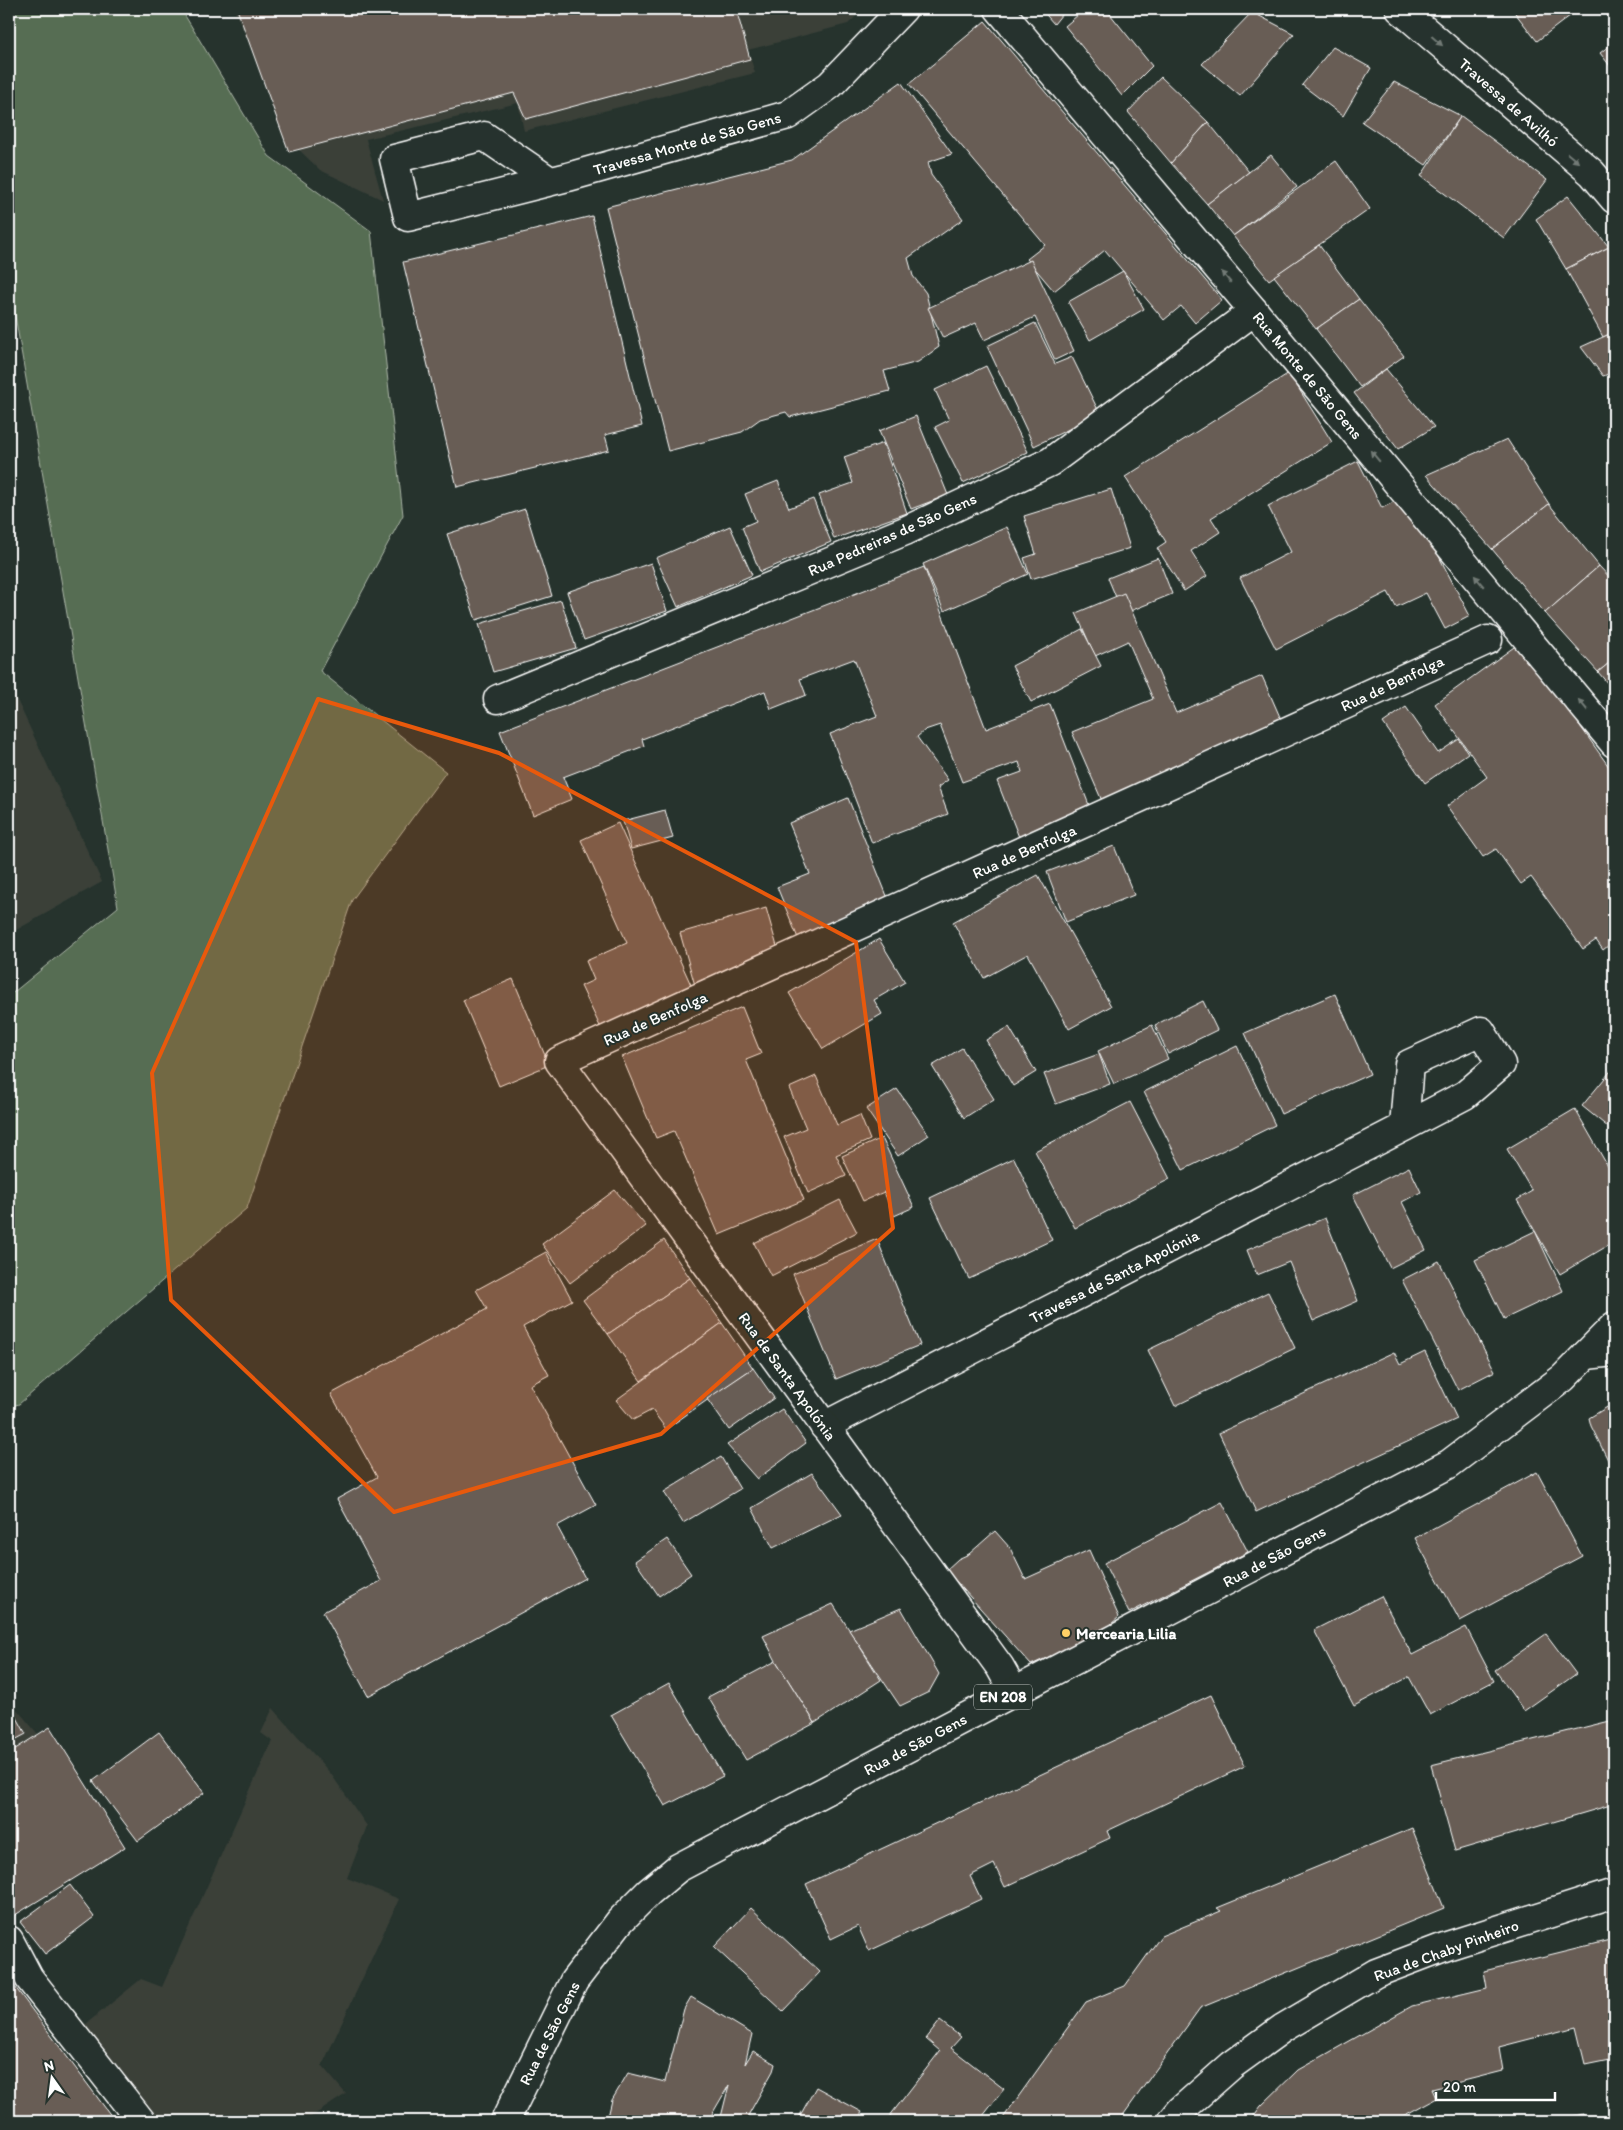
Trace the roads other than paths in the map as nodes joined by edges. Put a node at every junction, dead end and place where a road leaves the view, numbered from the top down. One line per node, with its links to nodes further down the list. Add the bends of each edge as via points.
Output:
1 (903, 9): 4 (street, Travessa Monte de São Gens, via 830,85 788,115)
2 (999, 9): 6 (street, Rua Monte de São Gens, one-way to 2)
3 (1400, 9): 5 (street, Travessa de Avilhó, one-way to 5, via 1592,173)
4 (550, 181): 4 (street, Travessa Monte de São Gens, via 484,136 394,158 408,217)
5 (1614, 199)
6 (1254, 310): 8 (street, Rua Pedreiras de São Gens, via 1050,462 904,531); 9 (street, Rua Monte de São Gens, one-way to 6)
7 (1488, 640): 10 (street, Rua de Benfolga)
8 (498, 699)
9 (1614, 743)
10 (559, 1061): 15 (street, Rua de Santa Apolónia)
11 (1404, 1127): 15 (street, Travessa de Santa Apolónia)
12 (1614, 1326): 14 (street, Rua de São Gens / EN 208)
13 (1614, 1352): 14 (street)
14 (1586, 1355): 16 (street, Rua de São Gens / EN 208, via 1563,1378 1449,1464)
15 (824, 1426): 16 (street, Rua de Santa Apolónia, via 1000,1667)
16 (1014, 1692): 20 (street, Rua de São Gens / EN 208, via 678,1868 648,1892 620,1921 574,1981)
17 (1614, 1893): 21 (street, Rua de Chaby Pinheiro, via 1447,1946 1376,1973 1282,2028 1232,2065)
18 (9, 1940): 19 (street, via 29,1978)
19 (141, 2121)
20 (505, 2121)
21 (1172, 2121)

